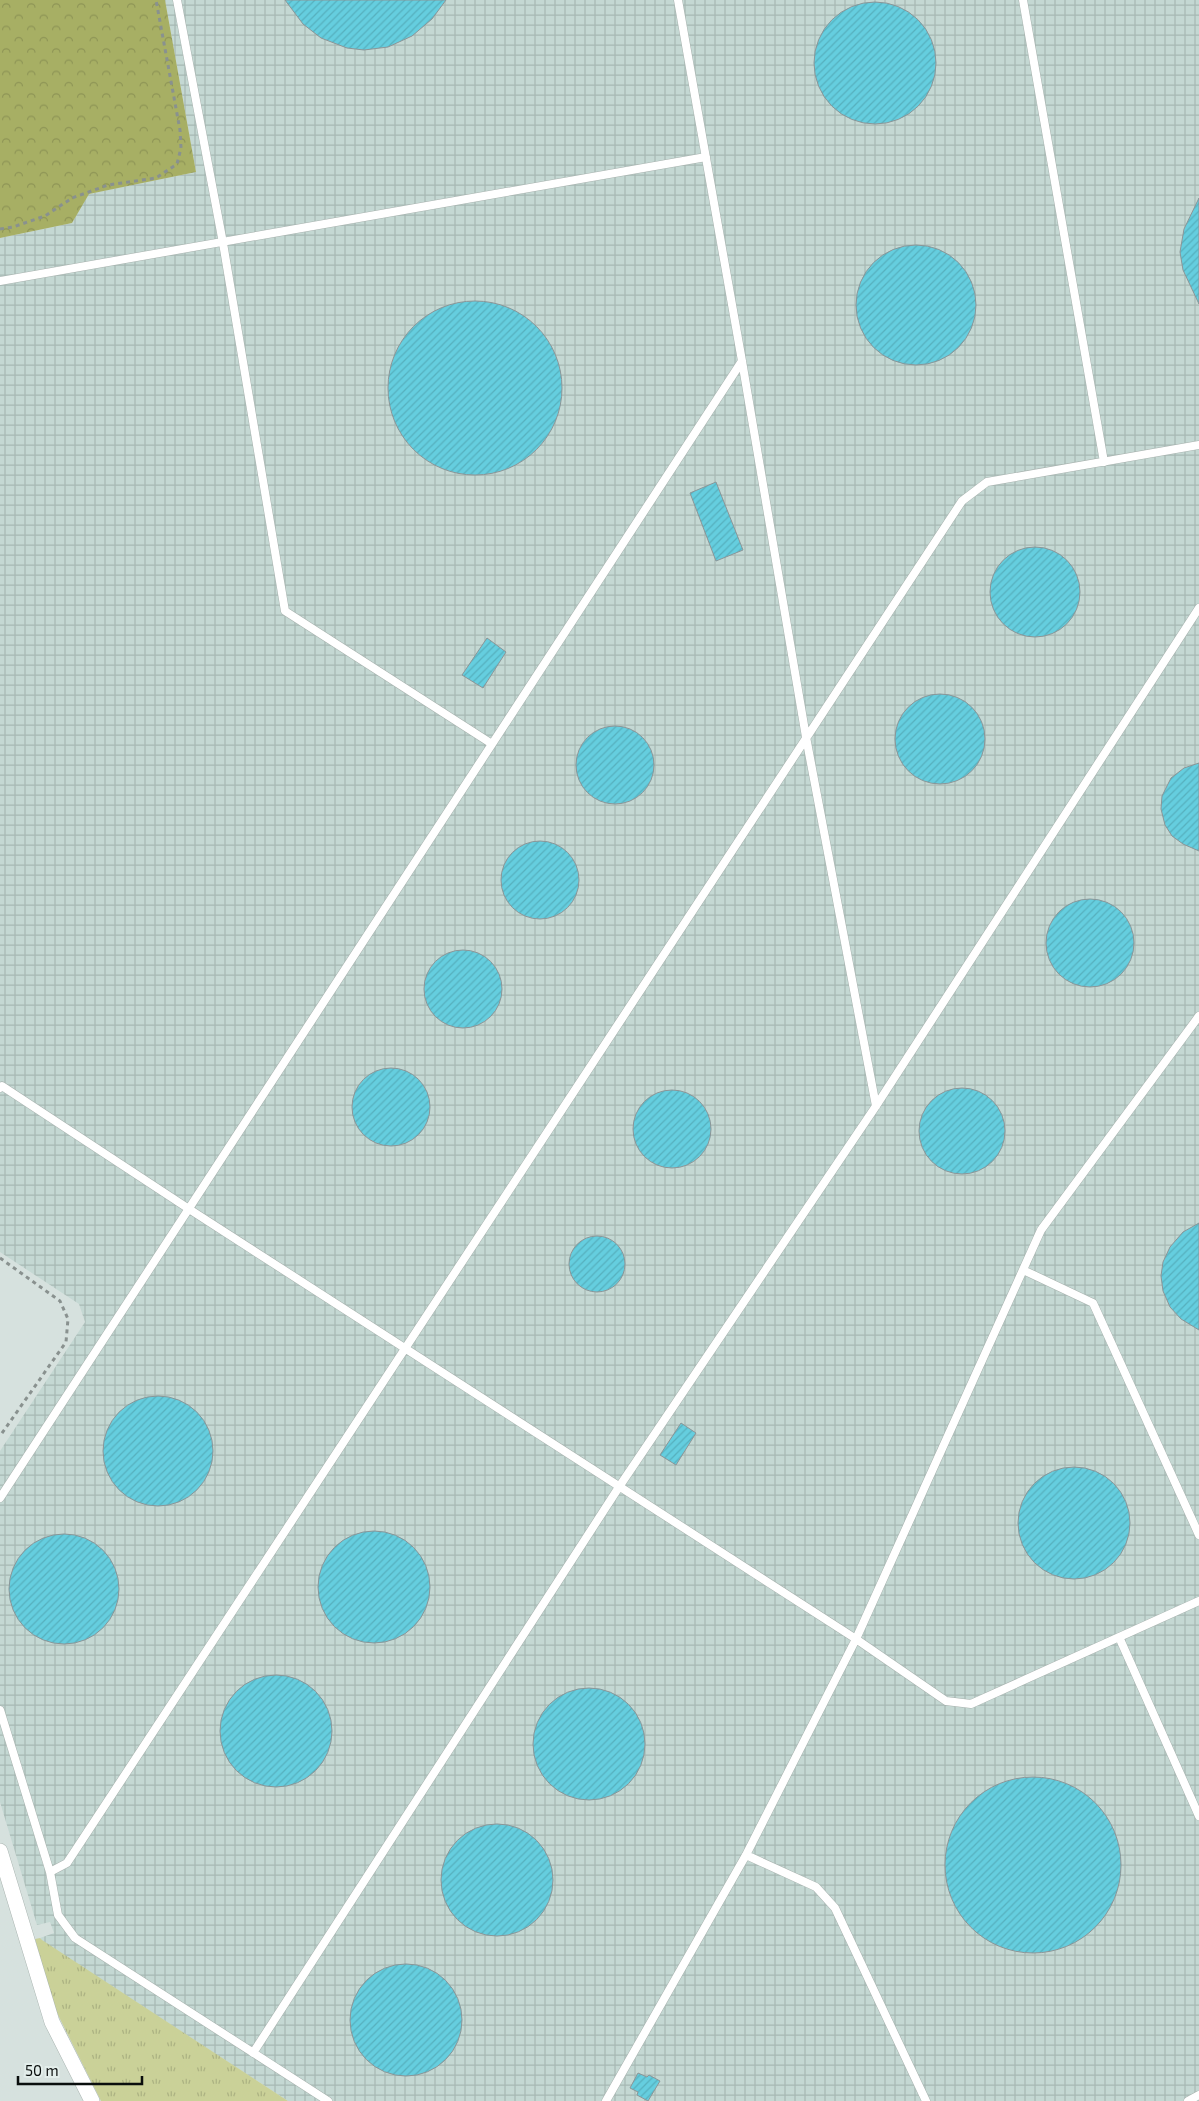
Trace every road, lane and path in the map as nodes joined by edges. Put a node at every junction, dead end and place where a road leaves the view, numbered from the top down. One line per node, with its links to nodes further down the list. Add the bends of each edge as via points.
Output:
1 (156, 0): 6 (path, via 180,130 181,148 177,164 156,178 108,185 72,198 45,216)
2 (177, 0): 7 (lane)
3 (678, 0): 5 (lane)
4 (1024, 0): 11 (lane)
5 (706, 157): 7 (lane); 9 (lane)
6 (0, 229)
7 (223, 243): 8 (lane); 14 (lane, via 285,610)
8 (0, 281)
9 (742, 360): 13 (lane); 14 (lane)
10 (1199, 445): 11 (lane)
11 (1104, 462): 13 (lane, via 987,482 962,501)
12 (1199, 608): 17 (lane)
13 (806, 737): 17 (lane); 21 (lane)
14 (492, 744): 18 (lane)
15 (1199, 1016): 20 (lane, via 1041,1230)
16 (0, 1088): 18 (lane, via 2,1086)
17 (876, 1106): 23 (lane)
18 (189, 1209): 21 (lane); 24 (lane)
19 (0, 1258): 22 (path, via 60,1301 68,1319 66,1342)
20 (1023, 1270): 25 (lane, via 1093,1303); 28 (lane)
21 (405, 1349): 23 (lane); 33 (lane, via 67,1863)
22 (0, 1436)
23 (619, 1487): 28 (lane); 34 (lane)
24 (0, 1498)
25 (1199, 1535)
26 (1199, 1601): 27 (lane)
27 (1119, 1637): 28 (lane, via 971,1704 946,1701); 30 (lane)
28 (856, 1639): 32 (lane)
29 (0, 1710): 33 (lane)
30 (1199, 1816)
31 (0, 1851): 36 (street, via 52,2022)
32 (746, 1855): 38 (lane); 39 (lane, via 816,1887 835,1908)
33 (50, 1872): 34 (lane, via 58,1914 75,1938)
34 (253, 2053): 37 (lane)
35 (1199, 2096): 40 (lane)
36 (92, 2101)
37 (328, 2101)
38 (606, 2101)
39 (926, 2101)
40 (1188, 2101)

